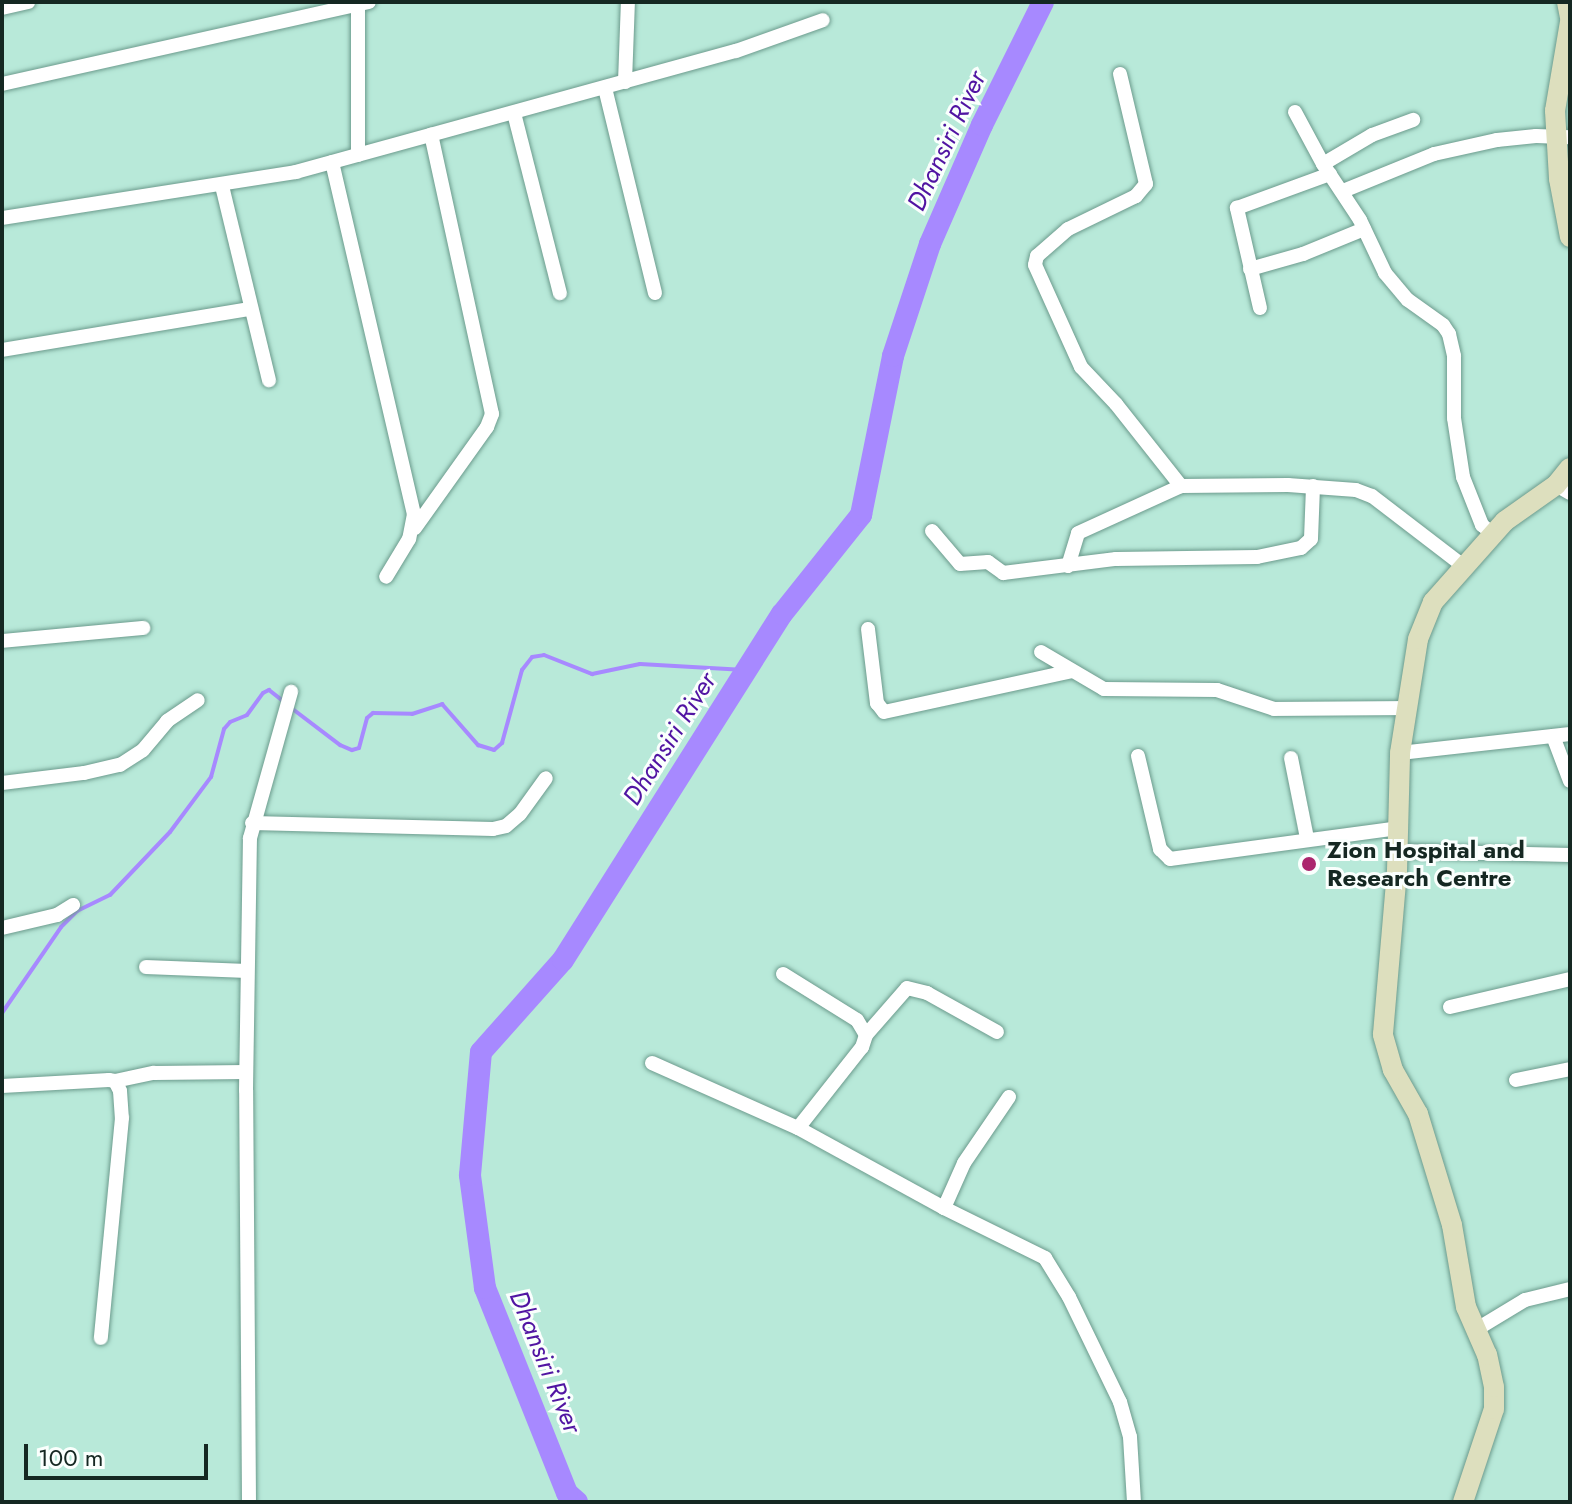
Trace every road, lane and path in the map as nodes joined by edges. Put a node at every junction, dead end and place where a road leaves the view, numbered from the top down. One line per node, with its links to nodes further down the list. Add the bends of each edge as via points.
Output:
1 (28, 2): 5 (street)
2 (628, 2): 9 (street)
3 (1567, 2): 7 (street)
4 (362, 3): 10 (street); 17 (street)
5 (2, 8)
6 (823, 20): 9 (street)
7 (1570, 20): 16 (street, via 1555,111)
8 (1120, 74): 34 (street, via 1146,184 1136,196 1068,229 1037,256 1035,265 1081,367)
9 (625, 82): 11 (street)
10 (2, 84)
11 (605, 88): 13 (street); 28 (street)
12 (1295, 112): 19 (street)
13 (514, 113): 15 (street); 27 (street)
14 (1413, 120): 19 (street, via 1372,135)
15 (431, 135): 17 (street); 37 (street, via 492,414)
16 (1563, 138): 20 (street); 22 (street, via 1497,140 1434,154)
17 (358, 155): 18 (street)
18 (332, 162): 21 (street); 37 (street, via 411,497)
19 (1326, 169): 22 (street); 26 (street, via 1237,208)
20 (1564, 178): 25 (street)
21 (222, 186): 23 (street); 30 (street)
22 (1343, 191): 24 (street)
23 (2, 218)
24 (1364, 229): 26 (street); 39 (street, via 1396,288 1449,334 1463,477 1482,525)
25 (1570, 237)
26 (1250, 269): 29 (street)
27 (560, 293)
28 (655, 293)
29 (1260, 308)
30 (251, 309): 31 (street); 32 (street)
31 (2, 350)
32 (269, 380)
33 (1570, 468): 36 (street)
34 (1181, 486): 35 (street); 41 (street, via 1078,533)
35 (1313, 486): 40 (street, via 1372,496); 41 (street, via 1313,534 1301,548 1257,557 1116,559)
36 (1563, 489): 39 (street, via 1505,521)
37 (413, 530): 42 (street)
38 (932, 531): 41 (street, via 960,564 988,562 1003,573)
39 (1495, 536): 40 (street)
40 (1462, 565): 50 (street, via 1433,602 1418,639)
41 (1068, 566)
42 (386, 577)
43 (143, 628): 45 (street)
44 (868, 629): 47 (street, via 877,703 884,712)
45 (2, 641)
46 (1041, 652): 47 (street)
47 (1072, 671): 50 (street, via 1104,689 1217,690 1274,709)
48 (291, 692): 59 (street)
49 (198, 700): 58 (street, via 180,709 143,750 120,765)
50 (1407, 708): 53 (street)
51 (1570, 734): 52 (street)
52 (1553, 736): 53 (street); 57 (street)
53 (1400, 753): 60 (street)
54 (1138, 756): 61 (street, via 1160,849 1170,859)
55 (1291, 758): 61 (street)
56 (546, 778): 59 (street, via 520,814 493,829)
57 (1570, 781)
58 (2, 783)
59 (252, 823): 67 (street)
60 (1398, 828): 61 (street); 62 (street)
61 (1307, 838)
62 (1397, 851): 63 (street); 83 (street, via 1383,1034 1393,1070 1418,1114 1452,1225 1466,1307)
63 (1570, 855)
64 (73, 905): 65 (street, via 57,915)
65 (2, 928)
66 (146, 967): 67 (street)
67 (247, 971): 75 (street)
68 (783, 974): 72 (street, via 857,1020)
69 (1570, 979): 70 (street)
70 (1450, 1007)
71 (997, 1032): 72 (street, via 927,993 907,988)
72 (866, 1035): 80 (street)
73 (652, 1063): 80 (street)
74 (1570, 1069): 76 (street)
75 (246, 1072): 77 (street, via 154,1073); 85 (street)
76 (1516, 1080)
77 (115, 1081): 78 (street); 84 (street, via 122,1118)
78 (2, 1086)
79 (1009, 1097): 81 (street, via 964,1163)
80 (798, 1128): 81 (street)
81 (944, 1208): 86 (street, via 1045,1258 1120,1402 1130,1437)
82 (1570, 1289): 83 (street, via 1525,1300)
83 (1477, 1329): 87 (street, via 1494,1387 1494,1409)
84 (101, 1338)
85 (249, 1502)
86 (1134, 1502)
87 (1463, 1502)

